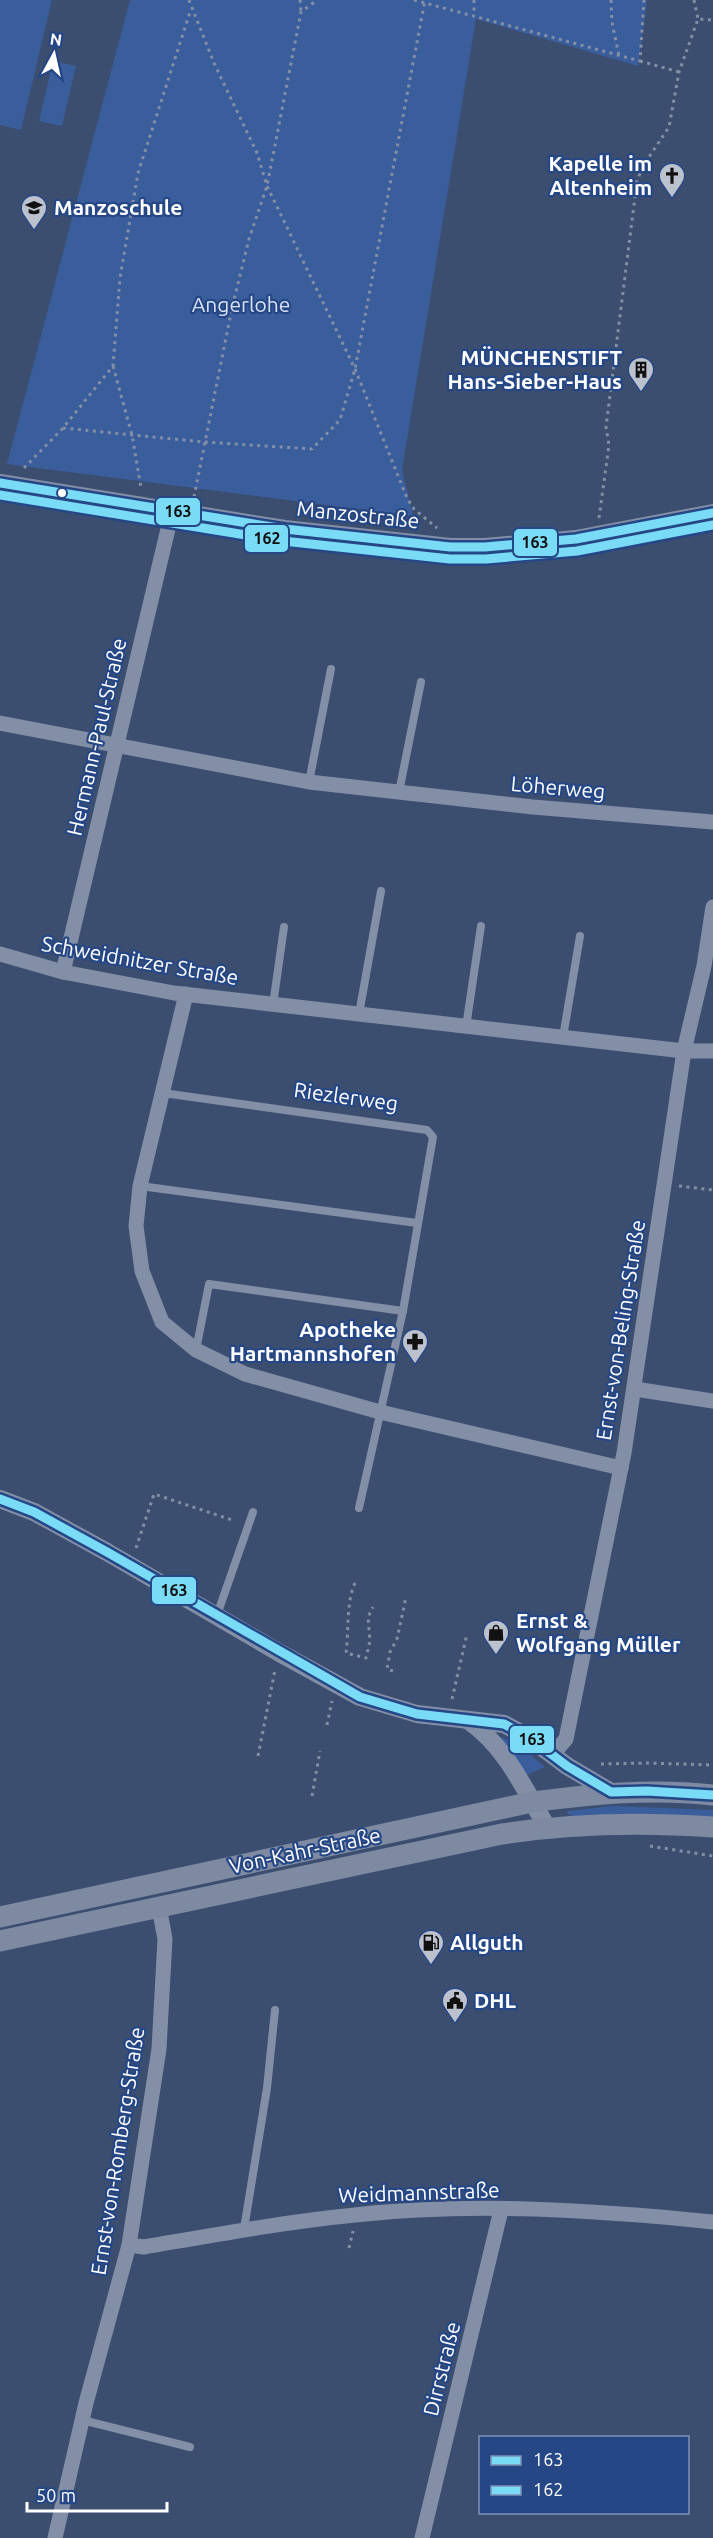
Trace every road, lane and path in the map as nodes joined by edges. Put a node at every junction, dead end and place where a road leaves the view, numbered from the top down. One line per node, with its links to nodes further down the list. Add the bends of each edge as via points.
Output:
1 (189, 0): 10 (path)
2 (300, 0): 11 (path)
3 (317, 0): 11 (path)
4 (414, 0): 9 (path)
5 (474, 0): 12 (path)
6 (611, 0): 15 (path)
7 (644, 0): 16 (path)
8 (694, 0): 13 (path)
9 (425, 1): 12 (path); 20 (path)
10 (191, 8): 18 (path, via 257,153); 19 (path, via 138,173 120,278)
11 (301, 12): 18 (path)
12 (474, 15): 15 (path)
13 (698, 19): 14 (path); 17 (path)
14 (713, 20)
15 (619, 56): 16 (path)
16 (640, 61): 17 (path)
17 (679, 72): 29 (path, via 669,127 637,181 606,427 609,445 601,513)
18 (267, 186): 20 (path); 23 (path, via 249,239)
19 (113, 366): 21 (path); 22 (path)
20 (355, 369): 23 (path, via 340,420 312,450); 30 (path, via 407,498 414,509 434,524)
21 (63, 428): 22 (path); 24 (path)
22 (132, 435): 23 (path); 25 (path)
23 (204, 442): 28 (path)
24 (4, 484): 25 (street, Manzostraße)
25 (145, 507): 26 (street, Manzostraße)
26 (172, 512): 28 (street, Manzostraße); 34 (street, Hermann-Paul-Straße)
27 (713, 513): 29 (street, Manzostraße)
28 (192, 515): 30 (street, Manzostraße)
29 (593, 536): 30 (street, Manzostraße)
30 (450, 547)
31 (331, 669): 35 (lane)
32 (421, 682): 36 (lane)
33 (0, 723): 34 (street, Löherweg)
34 (116, 747): 35 (street, Löherweg); 44 (street, Hermann-Paul-Straße)
35 (309, 782): 36 (street, Löherweg)
36 (399, 792): 37 (street, Löherweg)
37 (713, 822)
38 (381, 891): 47 (lane)
39 (713, 907): 50 (street, Ernst-von-Beling-Straße)
40 (481, 926): 48 (lane)
41 (284, 927): 46 (lane)
42 (580, 936): 49 (lane)
43 (0, 954): 44 (street, Schweidnitzer Straße)
44 (63, 972): 45 (street, Schweidnitzer Straße)
45 (186, 994): 46 (street, Schweidnitzer Straße); 52 (street)
46 (273, 1005): 47 (street, Schweidnitzer Straße)
47 (359, 1014): 48 (street, Schweidnitzer Straße)
48 (466, 1027): 49 (street, Schweidnitzer Straße)
49 (563, 1037): 50 (street, Schweidnitzer Straße)
50 (684, 1051): 51 (street, Schweidnitzer Straße); 59 (street, Ernst-von-Beling-Straße)
51 (713, 1051)
52 (163, 1093): 53 (street); 56 (lane, Riezlerweg, via 427,1130 434,1137)
53 (140, 1186): 56 (lane); 58 (street, via 136,1226 142,1271 162,1322)
54 (674, 1186): 55 (path)
55 (713, 1190)
56 (417, 1223): 57 (lane, Riezlerweg)
57 (403, 1311): 58 (lane, via 208,1284); 61 (lane, Riezlerweg)
58 (196, 1350): 61 (street, via 245,1374)
59 (635, 1389): 60 (street); 62 (street, Ernst-von-Beling-Straße)
60 (713, 1401)
61 (380, 1412): 62 (street); 64 (lane, Riezlerweg)
62 (621, 1468): 80 (street, Ernst-von-Beling-Straße, via 566,1739)
63 (0, 1499): 71 (street, via 34,1512)
64 (359, 1508)
65 (254, 1512): 66 (lane)
66 (249, 1526): 67 (path, via 153,1494); 71 (lane)
67 (138, 1544)
68 (355, 1583): 70 (path, via 349,1595 346,1653 366,1658 370,1641 368,1617)
69 (404, 1597): 74 (path, via 387,1669)
70 (373, 1607)
71 (216, 1617): 73 (street)
72 (467, 1634): 76 (path)
73 (278, 1652): 75 (street); 81 (path)
74 (393, 1671)
75 (335, 1685): 76 (street, via 387,1706); 78 (path)
76 (448, 1718): 77 (street)
77 (469, 1721): 80 (street, via 504,1724); 85 (street, via 504,1754)
78 (327, 1725)
79 (320, 1751): 84 (path)
80 (553, 1754): 82 (street)
81 (258, 1756)
82 (611, 1792): 83 (main road, Von-Kahr-Straße); 85 (main road, Von-Kahr-Straße)
83 (713, 1795)
84 (312, 1796)
85 (532, 1802): 86 (street); 91 (main road, Von-Kahr-Straße)
86 (547, 1827): 87 (main road, Von-Kahr-Straße, via 652,1822); 90 (main road, Von-Kahr-Straße)
87 (713, 1827)
88 (648, 1845): 89 (path)
89 (713, 1856)
90 (159, 1907): 92 (main road, Von-Kahr-Straße); 97 (street, Ernst-von-Romberg-Straße, via 165,1939 159,2049)
91 (0, 1917)
92 (0, 1941)
93 (275, 2010): 96 (lane, via 267,2088)
94 (501, 2210): 95 (street, Weidmannstraße, via 627,2214); 96 (street, Weidmannstraße, via 356,2215); 101 (street, Dirrstraße)
95 (713, 2222)
96 (244, 2229): 97 (street, Weidmannstraße, via 144,2247)
97 (129, 2245): 98 (street, Ernst-von-Romberg-Straße)
98 (82, 2420): 99 (lane); 100 (street, Ernst-von-Romberg-Straße)
99 (190, 2447)
100 (55, 2538)
101 (422, 2538)

